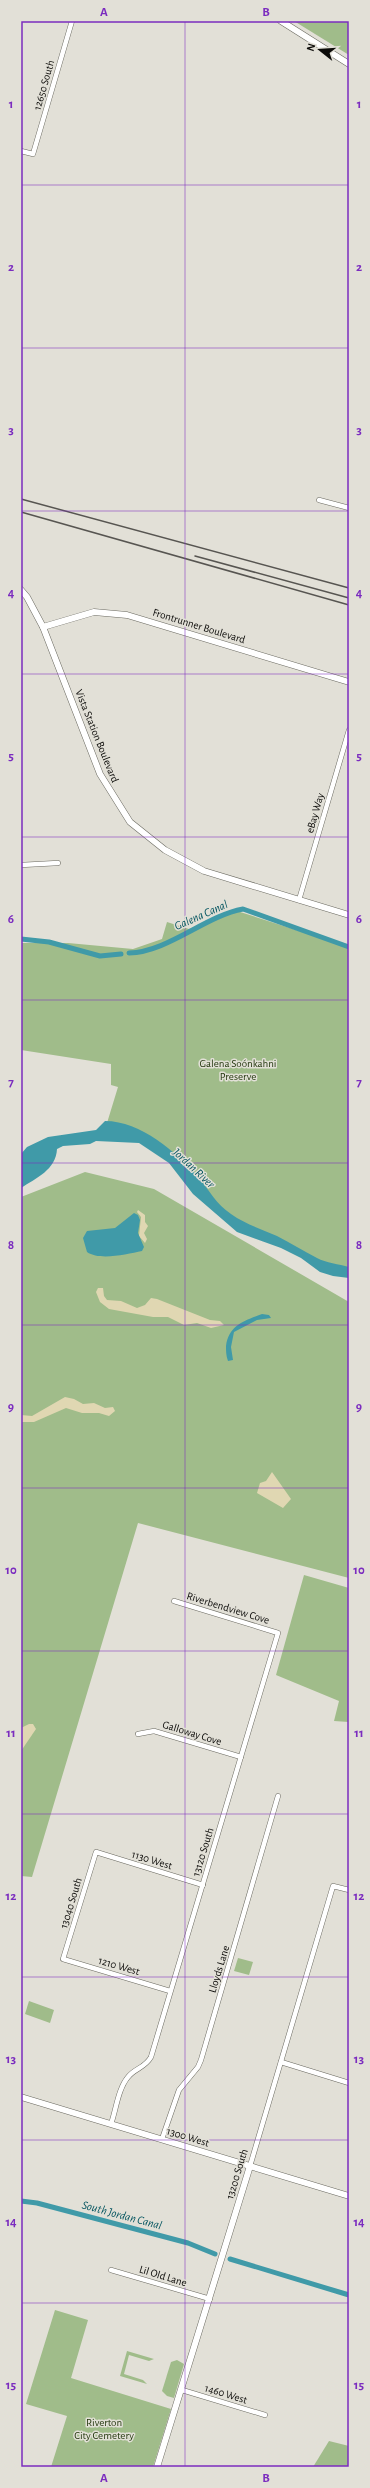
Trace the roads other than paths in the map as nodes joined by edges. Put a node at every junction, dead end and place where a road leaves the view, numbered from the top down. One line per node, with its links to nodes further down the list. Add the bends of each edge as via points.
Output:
1 (72, 21): 4 (street, 12650 South, via 33,154)
2 (281, 21): 3 (street)
3 (349, 64)
4 (21, 151)
5 (319, 500): 6 (street)
6 (349, 508)
7 (21, 590): 8 (street, Vista Station Boulevard)
8 (43, 627): 9 (street, Frontrunner Boulevard, via 94,612 127,615); 13 (street, Vista Station Boulevard, via 100,774 130,822 152,842 191,865)
9 (349, 682)
10 (349, 730): 13 (street, eBay Way)
11 (58, 863): 12 (street)
12 (21, 865)
13 (299, 900): 14 (street, Vista Station Boulevard)
14 (349, 915)
15 (174, 1601): 16 (street, Riverbendview Cove)
16 (278, 1632): 18 (street, 13120 South)
17 (138, 1734): 18 (street, Galloway Cove, via 146,1730 154,1731)
18 (241, 1757): 21 (street, 13120 South)
19 (278, 1796): 29 (street, Lloyds Lane, via 201,2060 179,2090)
20 (96, 1852): 21 (street, 1130 West); 23 (street, 13040 South)
21 (203, 1885): 24 (street, 13120 South)
22 (349, 1890): 25 (street, 13200 South, via 333,1886)
23 (63, 1959): 24 (street, 1210 West)
24 (170, 1990): 28 (street, 13120 South, via 151,2057 146,2065 125,2081)
25 (281, 2062): 26 (street); 30 (street, 13200 South)
26 (349, 2083)
27 (21, 2097): 28 (street, 1300 West)
28 (111, 2124): 29 (street, 1300 West)
29 (162, 2139): 30 (street, 1300 West)
30 (250, 2166): 31 (street, 1300 West); 33 (street, 13200 South)
31 (349, 2196)
32 (111, 2270): 33 (street, Lil Old Lane)
33 (210, 2299): 34 (street, 13200 South)
34 (182, 2390): 35 (street, 1460 West); 36 (street, 13200 South)
35 (265, 2415)
36 (157, 2467)

